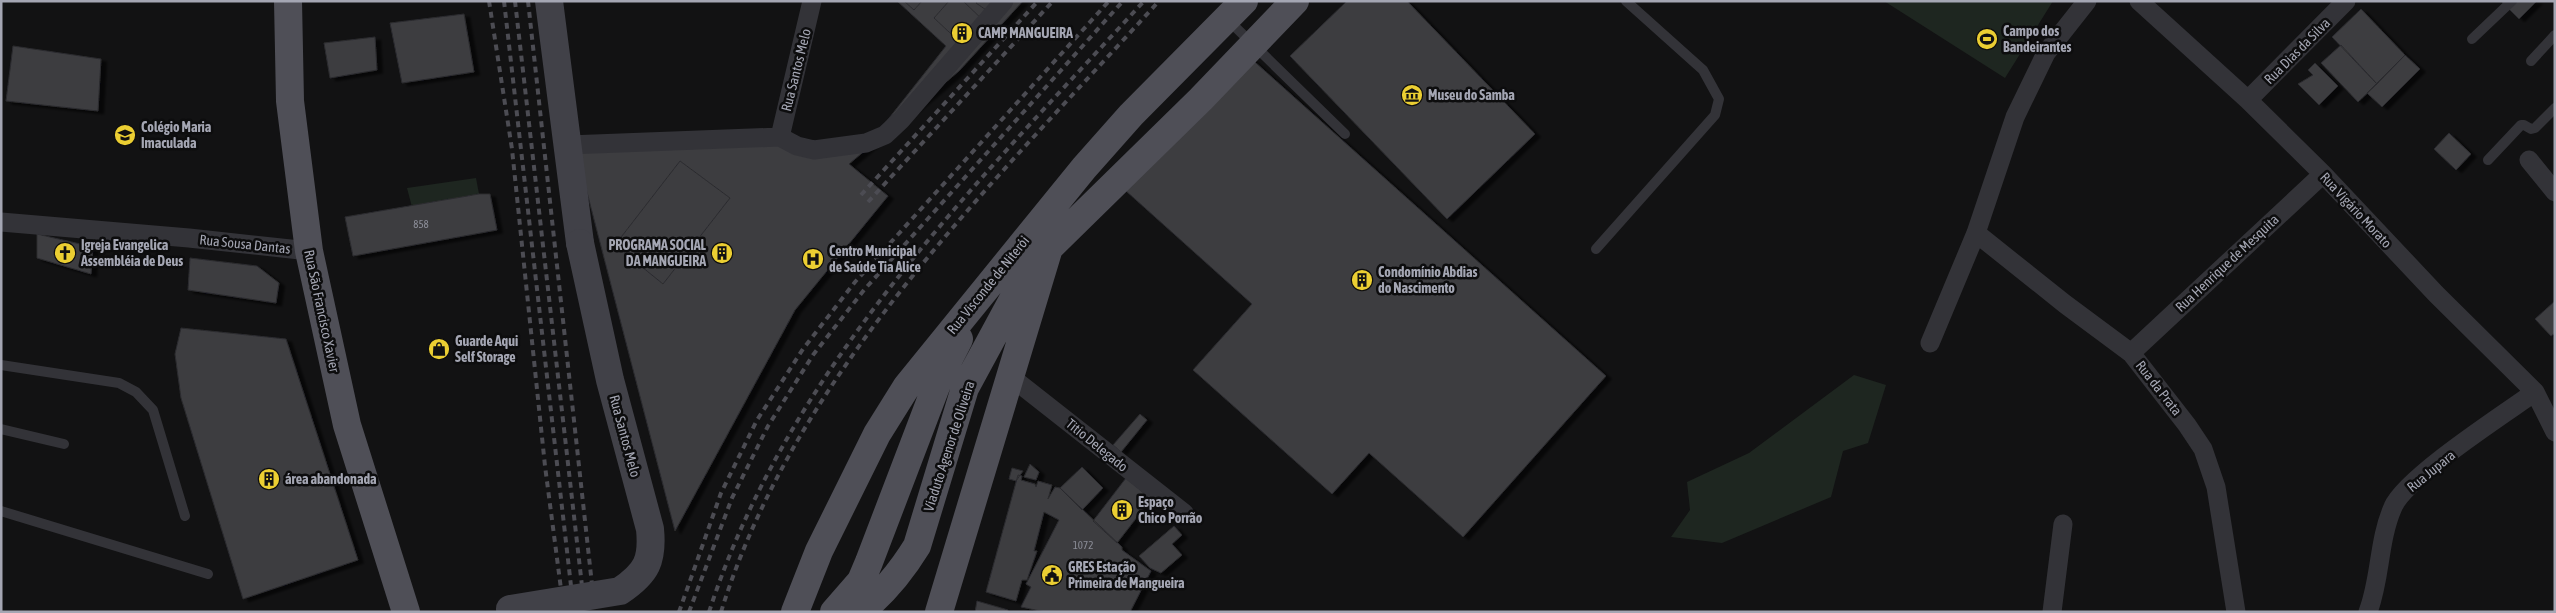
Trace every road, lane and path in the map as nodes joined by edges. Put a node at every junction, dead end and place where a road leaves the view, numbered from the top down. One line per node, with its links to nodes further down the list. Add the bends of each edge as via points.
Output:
1 (288, 1): 29 (main road, Rua São Francisco Xavier, via 290,101)
2 (549, 1): 20 (main road, Rua Santos Melo)
3 (812, 1): 19 (street, Rua Santos Melo)
4 (1004, 1): 19 (street, via 902,120 885,135 866,143 814,150)
5 (1296, 1): 14 (main road, Rua Visconde de Niterói)
6 (1626, 1): 28 (lane, via 1703,70 1719,99 1715,115)
7 (2087, 1): 26 (street, via 2046,53 2015,117)
8 (2139, 1): 16 (street, Rua Vigário Morato)
9 (2346, 1): 16 (street, Rua Dias da Silva)
10 (2512, 1): 13 (lane)
11 (1235, 10): 14 (lane); 30 (main road, Rua Visconde de Niterói, via 1107,141)
12 (2555, 35): 15 (lane)
13 (2472, 39)
14 (1254, 44): 18 (lane); 27 (main road, Rua Visconde de Niterói)
15 (2531, 60)
16 (2248, 100): 23 (street, Rua Vigário Morato)
17 (2555, 108): 21 (lane, via 2535,128 2521,125)
18 (1345, 134)
19 (780, 137): 20 (street)
20 (568, 145): 45 (main road, Rua Santos Melo, bridge, via 580,243 610,380 650,529 652,551 646,567 620,591)
21 (2488, 160)
22 (2529, 160): 24 (street)
23 (2322, 174): 32 (street, Rua Henrique de Mesquita); 35 (street, Rua Vigário Morato, via 2436,294)
24 (2555, 192)
25 (1, 222): 29 (street, Rua Sousa Dantas)
26 (1976, 233): 31 (street); 32 (street, Rua da Prata)
27 (1049, 248): 34 (main road, Rua Visconde de Niterói); 44 (main road, Viaduto Agenor de Oliveira, via 1017,292 965,388 917,546 905,567 881,595)
28 (1596, 249)
29 (309, 251): 46 (main road, Rua São Francisco Xavier, via 347,425)
30 (985, 288): 44 (main road, Viaduto Agenor de Oliveira, via 940,376 869,562); 47 (main road, Rua Visconde de Niterói, via 907,386 877,434 819,551)
31 (1930, 344)
32 (2131, 352): 50 (street, Rua da Prata, via 2203,448 2216,487)
33 (1, 365): 41 (lane, via 119,383 136,392 153,410)
34 (1011, 377): 40 (street, Titio Delegado); 48 (main road, Rua Visconde de Niterói)
35 (2543, 395): 37 (street, Rua Vigário Morato); 51 (street, Rua Jupara, via 2412,483 2393,506)
36 (1, 429): 38 (lane)
37 (2555, 432)
38 (64, 444)
39 (1, 511): 43 (lane)
40 (1184, 512)
41 (185, 516)
42 (2063, 524): 49 (street)
43 (208, 574)
44 (848, 606)
45 (503, 610)
46 (406, 612)
47 (795, 612)
48 (939, 612)
49 (2052, 612)
50 (2236, 612)
51 (2368, 612)

